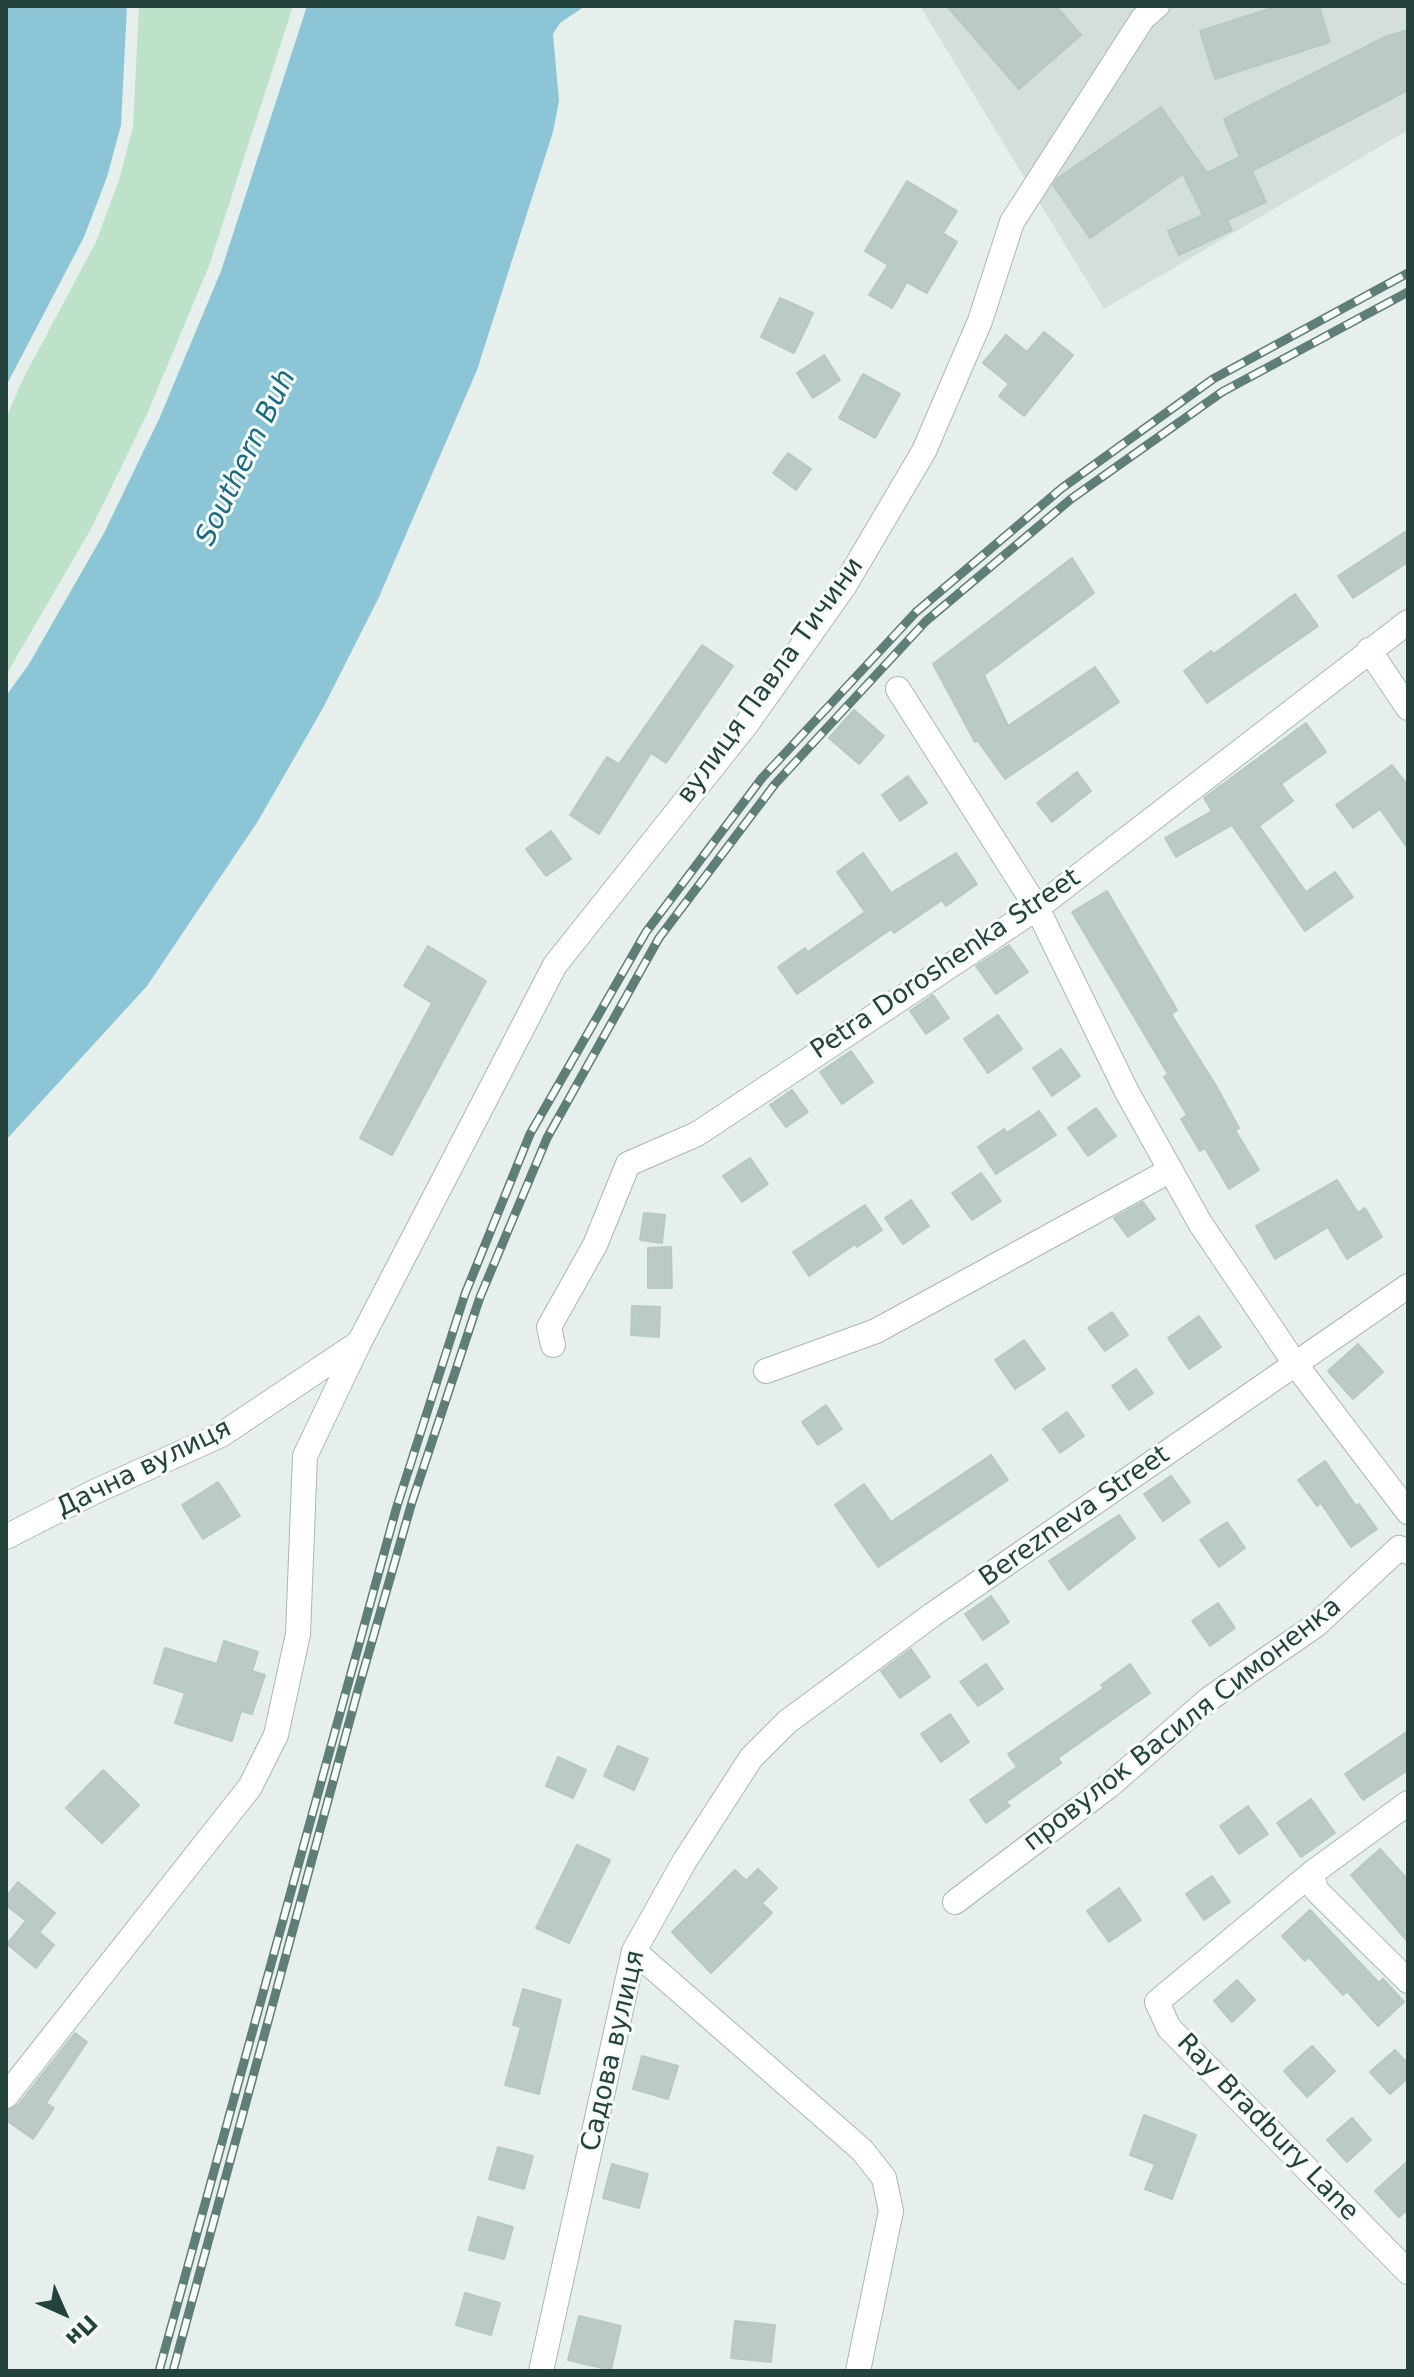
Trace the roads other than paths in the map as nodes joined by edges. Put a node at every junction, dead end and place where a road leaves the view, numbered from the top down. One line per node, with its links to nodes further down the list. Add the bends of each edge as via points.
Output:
1 (1157, 6): 9 (street, вулиця Павла Тичини, via 1143,18 1012,222 980,321 924,451 845,585 746,725 555,965)
2 (1408, 622): 3 (street, Petra Doroshenka Street)
3 (1369, 650): 5 (street); 6 (street, Petra Doroshenka Street)
4 (898, 689): 6 (street)
5 (1408, 708)
6 (1037, 908): 7 (street); 10 (street, Petra Doroshenka Street, via 697,1134 628,1164 595,1245 549,1327)
7 (1169, 1171): 11 (street); 12 (street, via 876,1331)
8 (1408, 1286): 11 (street, Berezneva Street)
9 (359, 1343): 14 (street, Дачна вулиця, via 221,1435); 22 (street, вулиця Павла Тичини, via 305,1456 298,1634 276,1735 250,1787)
10 (553, 1345)
11 (1296, 1365): 13 (street); 16 (street, Berezneva Street, via 932,1615 787,1722)
12 (766, 1371)
13 (1408, 1512)
14 (6, 1537)
15 (1408, 1552): 19 (street, провулок Василя Симоненка, via 1399,1548 1316,1625 1209,1699 1109,1786)
16 (751, 1758): 20 (street, Садова вулиця)
17 (1408, 1803): 18 (street, Ray Bradbury Lane)
18 (1312, 1873): 21 (street, via 1316,1890); 23 (street, Ray Bradbury Lane, via 1157,2002 1169,2028)
19 (955, 1902)
20 (634, 1951): 24 (street, Садова вулиця); 25 (street, via 862,2150 884,2178 891,2211)
21 (1408, 1981)
22 (6, 2096)
23 (1408, 2272)
24 (541, 2371)
25 (858, 2371)

